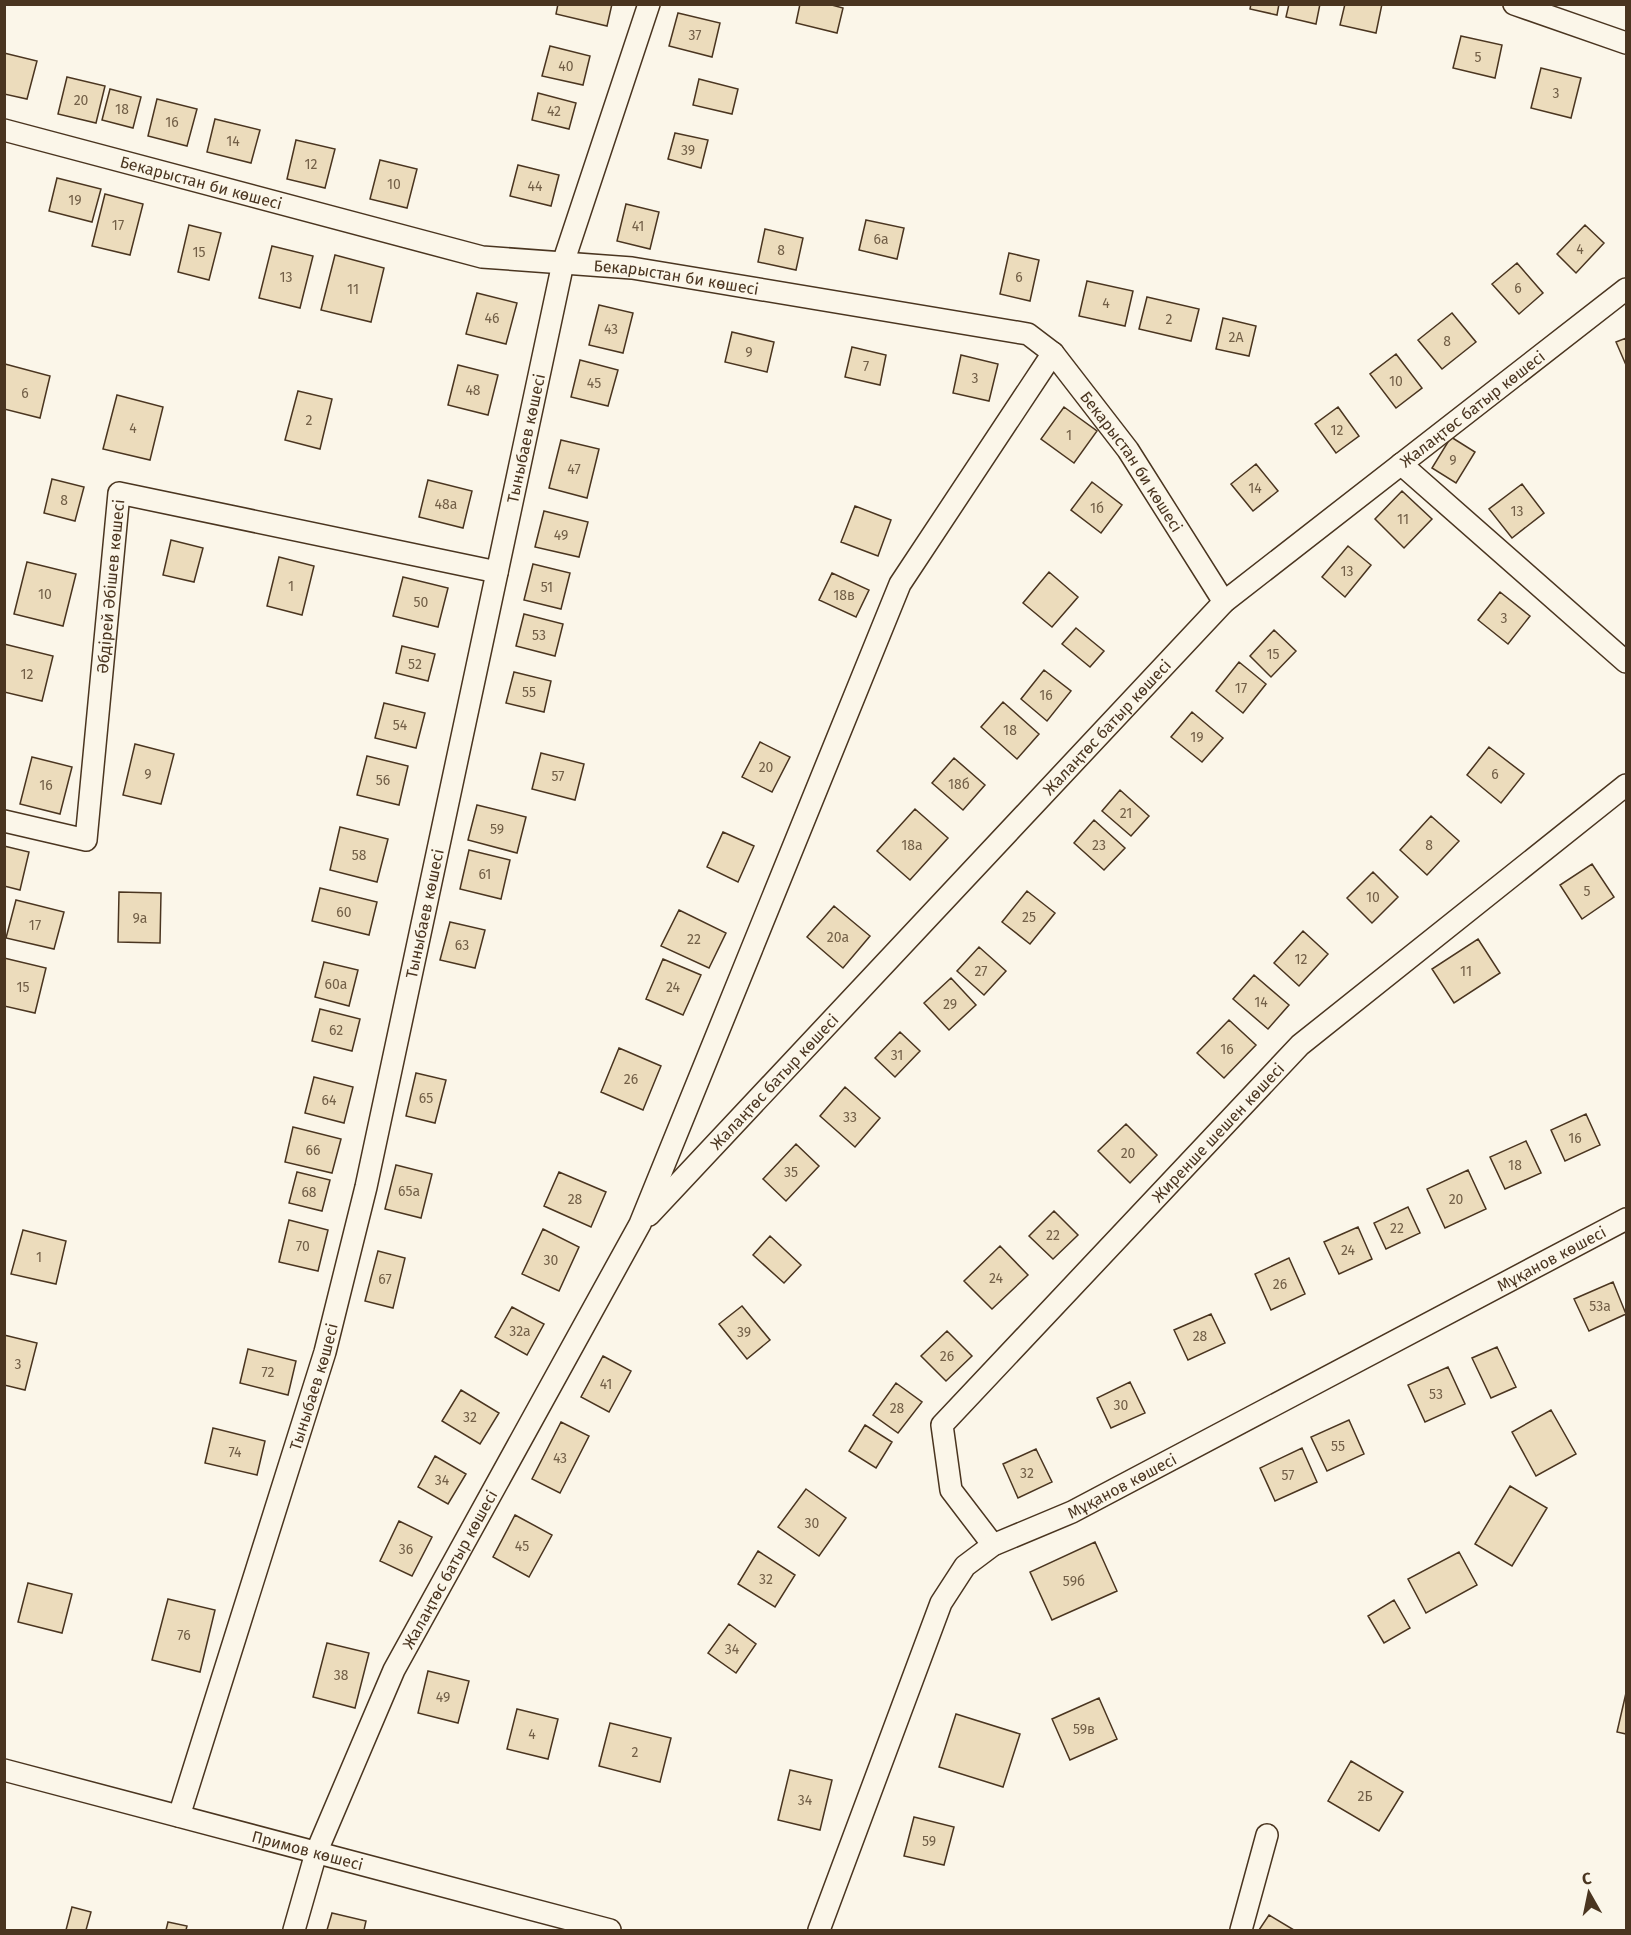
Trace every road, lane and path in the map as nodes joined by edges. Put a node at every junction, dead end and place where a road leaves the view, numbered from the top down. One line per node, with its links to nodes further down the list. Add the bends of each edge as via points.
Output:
1 (648, 4): 5 (street, Тыныбаев көшесі)
2 (1514, 4): 3 (street)
3 (1626, 42)
4 (4, 130): 5 (street, Бекарыстан би көшесі, via 482,257)
5 (563, 263): 7 (street, Бекарыстан би көшесі, via 632,268 1028,334); 9 (street, Тыныбаев көшесі)
6 (1626, 289): 8 (street, Жалаңтөс батыр көшесі)
7 (1053, 353): 10 (street, Бекарыстан би көшесі, via 1128,450); 15 (street, Жалаңтөс батыр көшесі, via 900,584)
8 (1401, 464): 10 (street, Жалаңтөс батыр көшесі); 11 (street)
9 (497, 572): 13 (street, Әбдірей Әбішев көшесі, via 119,493 86,840); 18 (street, Тыныбаев көшесі, via 366,1187 327,1341)
10 (1224, 602): 15 (street, Жалаңтөс батыр көшесі)
11 (1626, 662)
12 (1626, 785): 16 (street, Жиренше шешен көшесі, via 1300,1045 942,1425 951,1490)
13 (4, 821)
14 (1626, 1219): 16 (street, Мұқанов көшесі, via 1072,1512)
15 (640, 1224): 20 (street, Жалаңтөс батыр көшесі, via 394,1670)
16 (993, 1545): 23 (street, Мұқанов көшесі, via 965,1566 941,1603)
17 (4, 1770): 18 (street, Примов көшесі)
18 (179, 1816): 20 (street, Примов көшесі)
19 (1267, 1835): 24 (street)
20 (316, 1853): 21 (street, Жалаңтөс батыр көшесі); 22 (street, Примов көшесі)
21 (294, 1930)
22 (610, 1930)
23 (819, 1930)
24 (1241, 1930)

